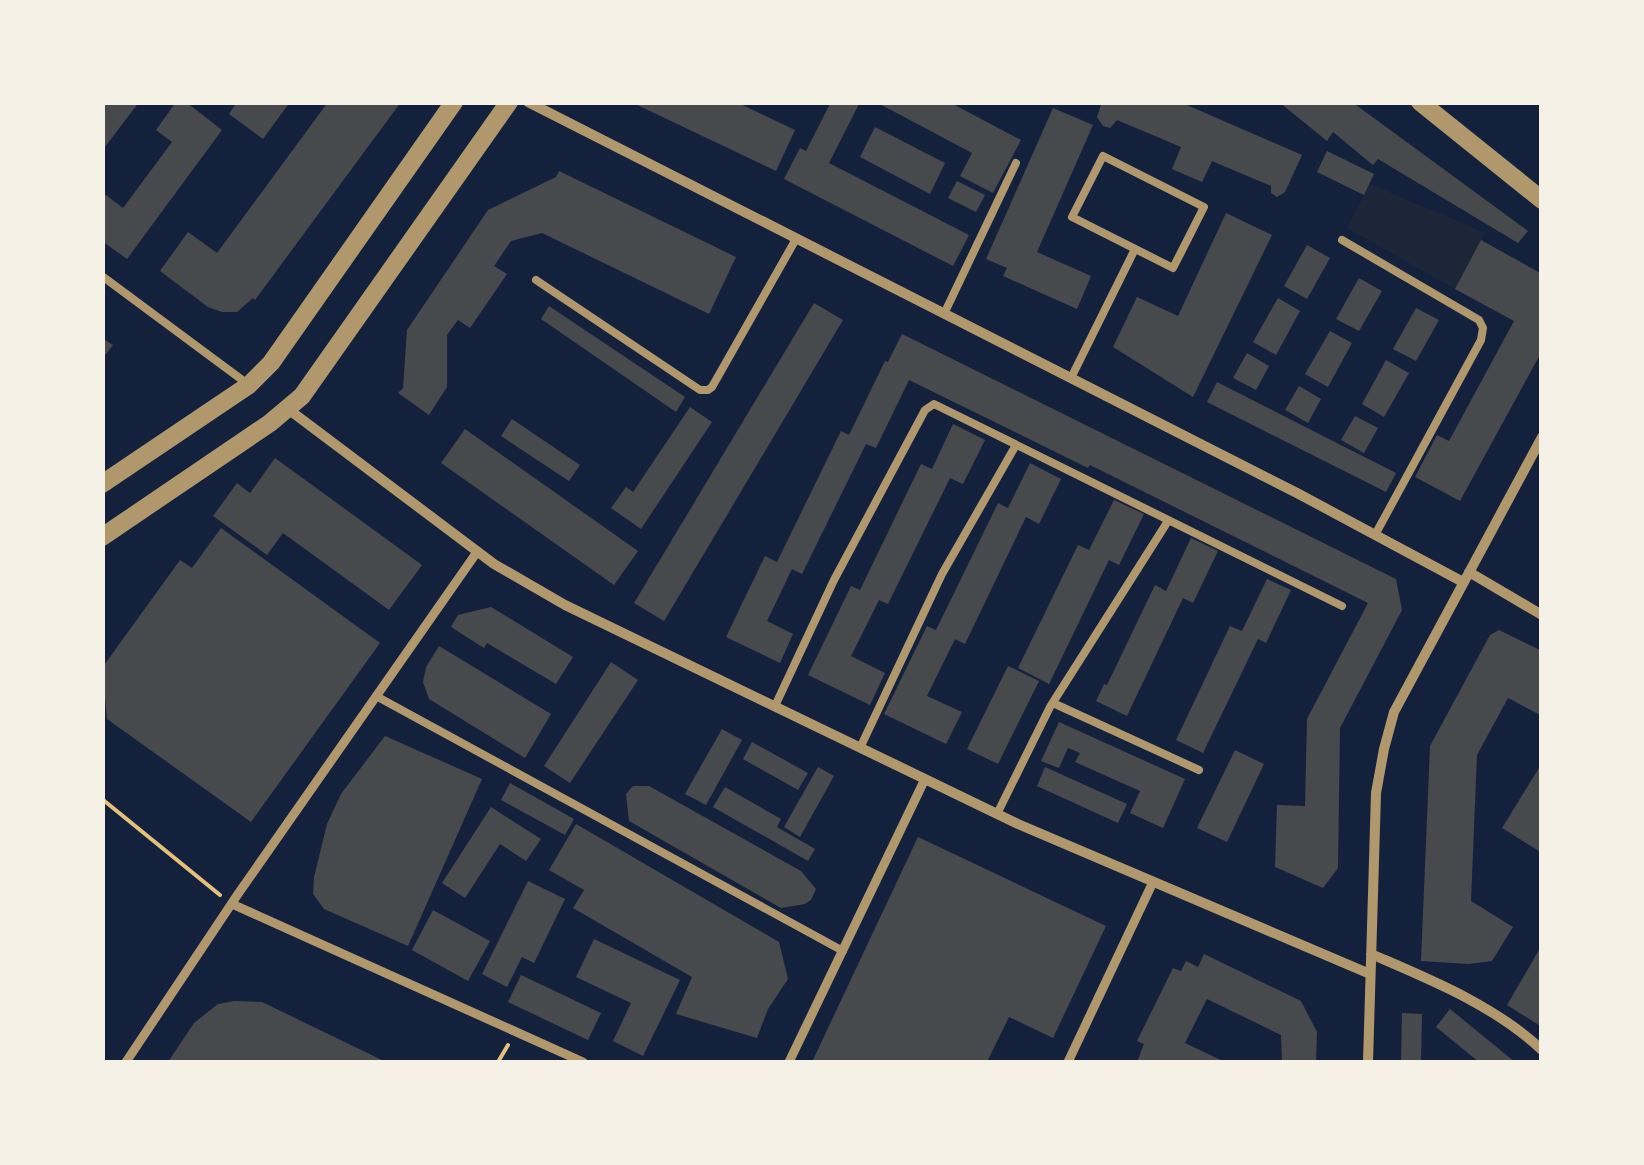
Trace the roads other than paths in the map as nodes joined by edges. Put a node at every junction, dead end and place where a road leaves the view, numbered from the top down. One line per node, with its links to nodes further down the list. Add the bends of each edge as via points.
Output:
1 (454, 102): 14 (street)
2 (509, 102): 15 (street, via 313,383)
3 (528, 102): 7 (street)
4 (1420, 102): 6 (street)
5 (1016, 163): 12 (lane)
6 (1542, 200)
7 (796, 239): 11 (lane, via 708,390); 12 (street)
8 (1342, 240): 20 (lane, via 1483,328)
9 (1135, 249): 9 (lane, via 1072,217 1103,156 1204,207 1174,268); 13 (lane)
10 (102, 276): 14 (lane)
11 (536, 280)
12 (944, 314): 13 (street)
13 (1070, 378): 20 (street)
14 (249, 385): 18 (street)
15 (288, 409): 21 (street); 22 (street)
16 (1542, 436): 23 (street)
17 (1016, 445): 19 (lane); 28 (lane, via 934,404 925,410); 29 (lane, via 942,574)
18 (102, 484)
19 (1168, 520): 24 (lane); 27 (lane)
20 (1375, 535): 23 (street)
21 (102, 537)
22 (477, 552): 26 (street); 28 (street, via 565,605)
23 (1466, 577): 25 (street); 36 (street, via 1394,712 1384,748 1376,793)
24 (1342, 606)
25 (1542, 615)
26 (376, 696): 34 (street); 35 (lane)
27 (1053, 703): 30 (lane); 32 (lane)
28 (775, 706): 29 (street)
29 (860, 748): 31 (street)
30 (1199, 770)
31 (925, 779): 32 (street); 35 (street)
32 (997, 814): 33 (street)
33 (1153, 882): 37 (street); 42 (street)
34 (232, 904): 39 (street); 40 (street)
35 (842, 951): 41 (street)
36 (1371, 954): 37 (street); 38 (street, via 1445,986)
37 (1370, 974): 43 (street)
38 (1542, 1050)
39 (126, 1062)
40 (584, 1062)
41 (789, 1062)
42 (1068, 1062)
43 (1368, 1062)

